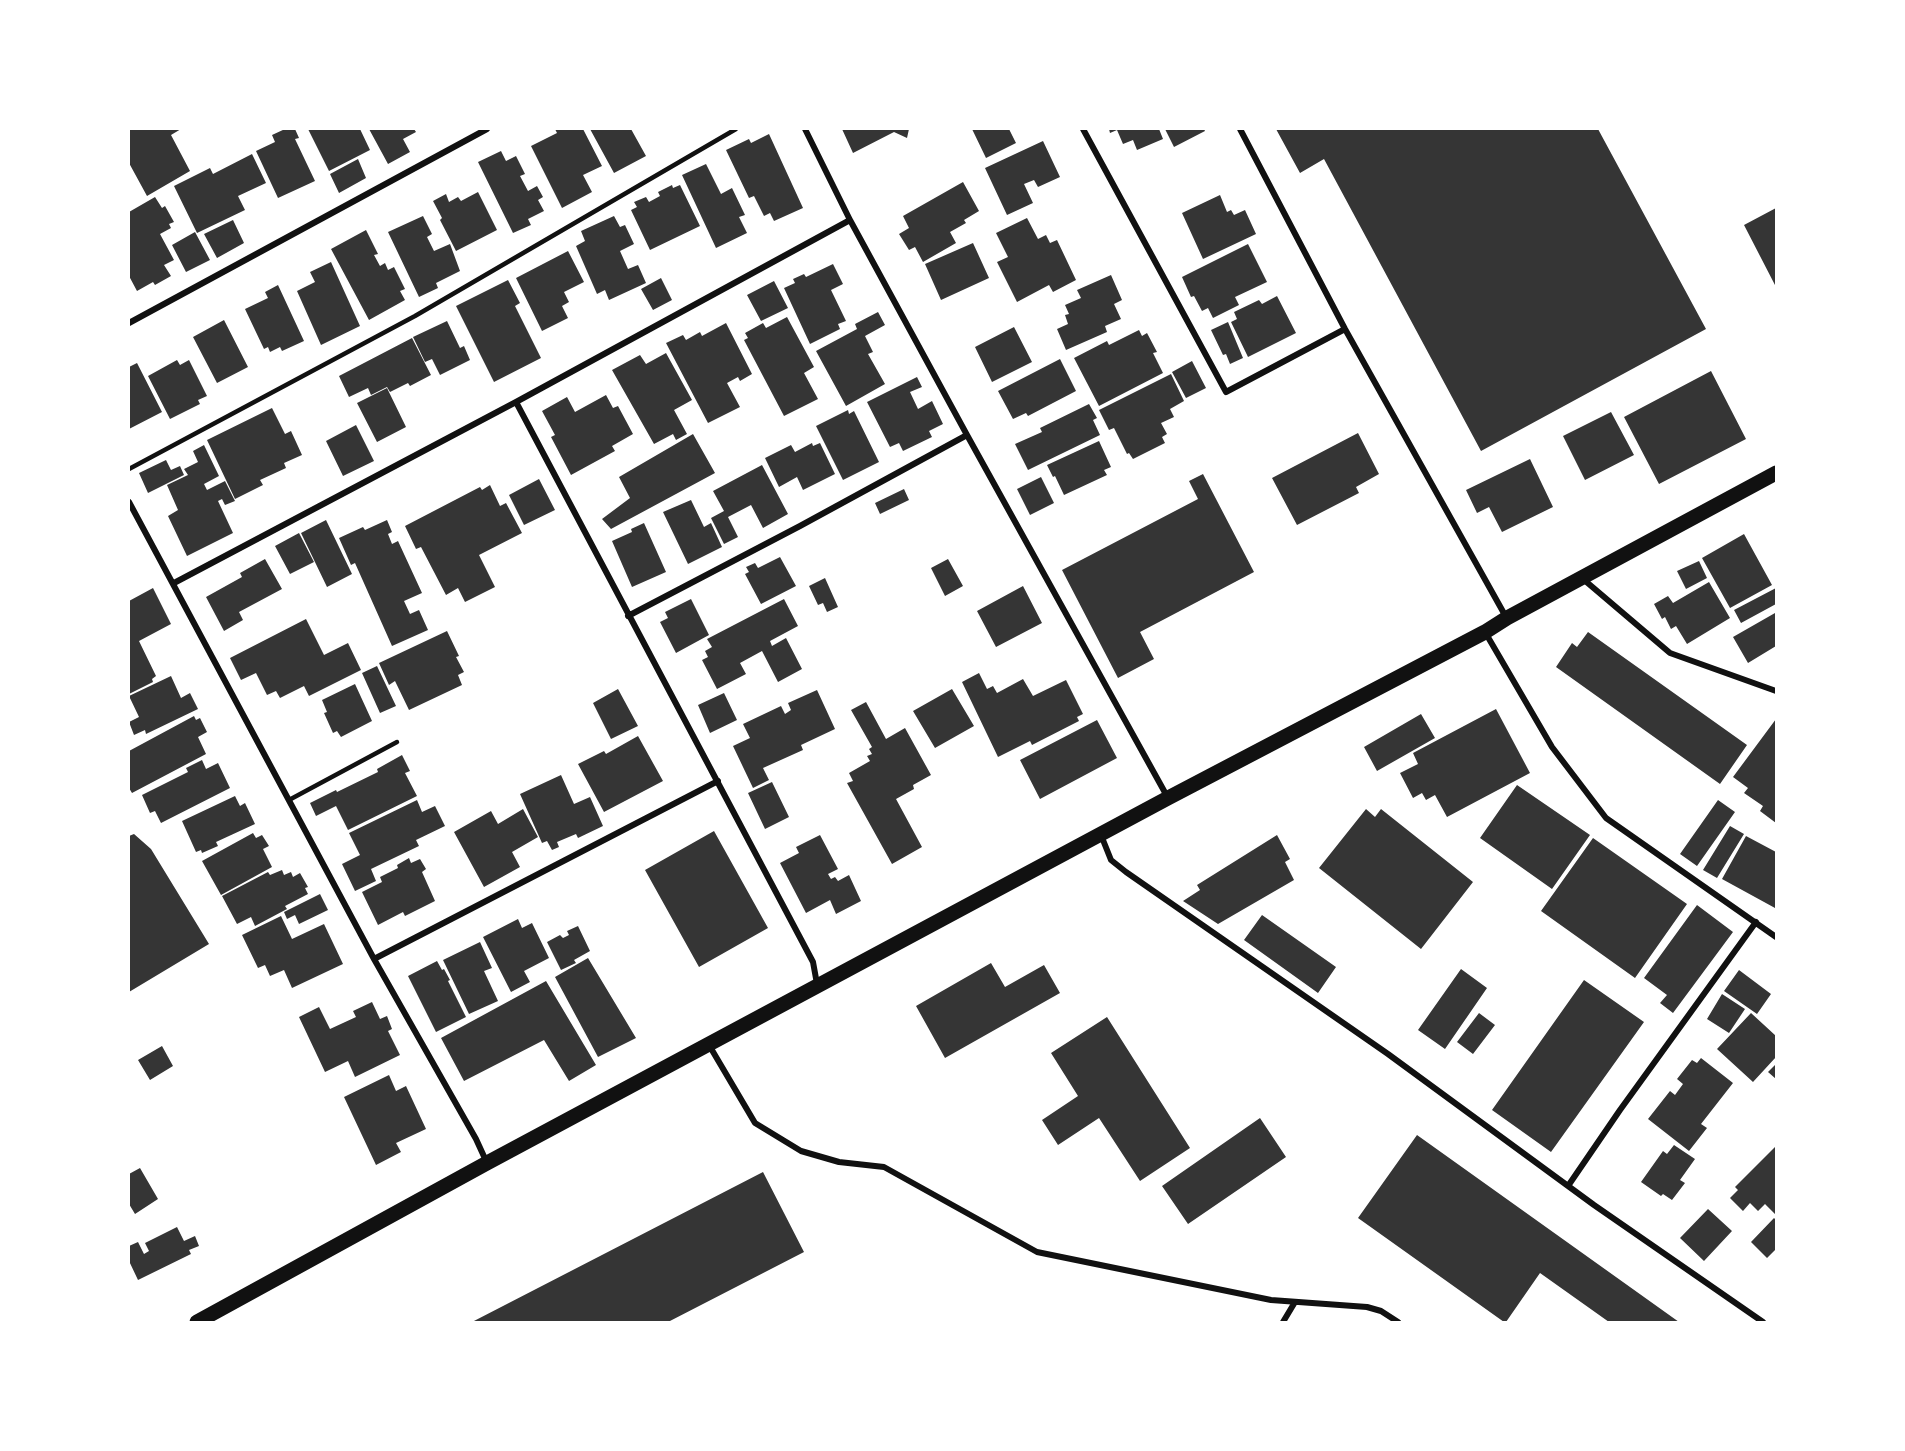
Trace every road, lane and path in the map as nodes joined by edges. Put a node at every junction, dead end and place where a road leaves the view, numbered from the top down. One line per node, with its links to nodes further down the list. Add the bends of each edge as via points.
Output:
1 (487, 129): 7 (street)
2 (736, 129): 11 (lane, via 415,316)
3 (805, 129): 6 (street)
4 (1083, 129): 8 (street, via 1226,392)
5 (1240, 129): 8 (street)
6 (850, 220): 9 (street); 10 (street)
7 (129, 323)
8 (1345, 329): 17 (street)
9 (516, 402): 15 (street); 16 (street)
10 (967, 435): 16 (street); 22 (street)
11 (129, 469)
12 (1776, 473): 14 (main road)
13 (129, 502): 15 (street)
14 (1583, 579): 17 (main road); 19 (street, via 1670,653)
15 (174, 583): 23 (street)
16 (628, 616): 21 (street)
17 (1507, 618): 18 (main road)
18 (1485, 632): 22 (main road); 25 (street, via 1552,747 1606,818)
19 (1776, 691)
20 (398, 742): 23 (lane)
21 (718, 781): 27 (street); 28 (street, via 813,962)
22 (1168, 798): 24 (main road)
23 (289, 800): 27 (street)
24 (1101, 834): 28 (main road); 31 (street, via 1111,860 1126,872 1388,1054)
25 (1756, 922): 26 (street); 31 (street)
26 (1776, 937)
27 (374, 959): 30 (street)
28 (818, 987): 29 (main road)
29 (709, 1044): 30 (main road); 32 (street, via 755,1123 801,1151 839,1162 884,1167 1037,1252)
30 (487, 1163): 33 (main road)
31 (1568, 1186): 36 (street)
32 (1295, 1302): 34 (street); 35 (street, via 1367,1307)
33 (197, 1322)
34 (1283, 1322)
35 (1398, 1322)
36 (1763, 1322)

